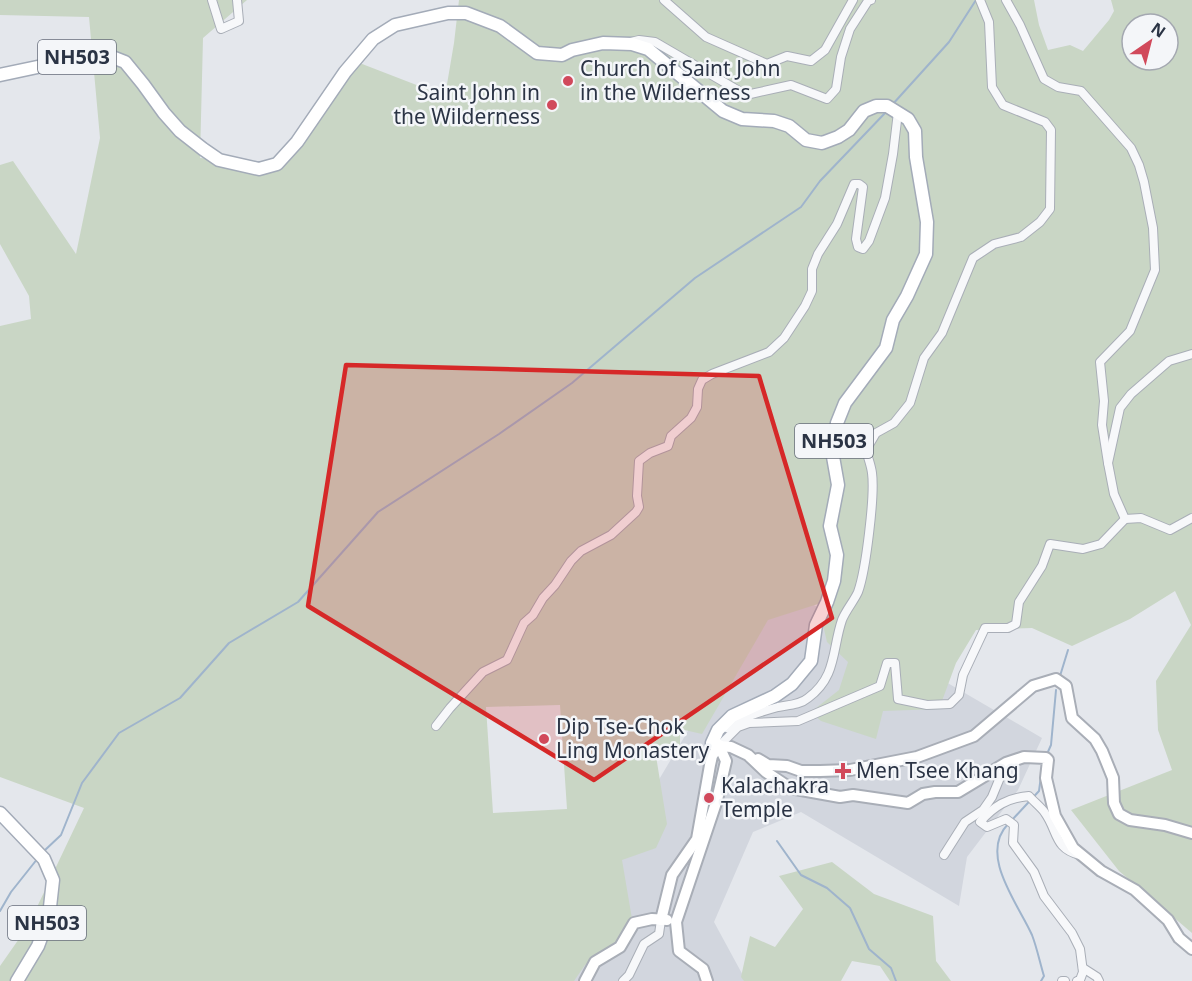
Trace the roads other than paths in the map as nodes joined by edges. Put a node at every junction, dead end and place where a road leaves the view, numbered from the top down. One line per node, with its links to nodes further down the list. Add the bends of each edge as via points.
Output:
1 (212, 0): 2 (street, via 221,29 239,21)
2 (237, 0)
3 (664, 0): 4 (street, via 706,37 767,63 787,56 811,61 825,50)
4 (853, 0)
5 (871, 0): 8 (street, via 850,29 836,89 827,99 790,85 746,95 655,42)
6 (980, 0): 16 (street, via 989,22 992,87 1003,105 1045,122 1051,130 1050,209 1021,237 994,244 972,258 942,333 924,358 910,403 894,423 876,433 866,450 872,483 862,572 858,591 842,619 834,659 824,680 808,699 798,704 736,721 722,733 716,743)
7 (1006, 0): 12 (street, via 1044,79 1081,92 1131,148 1144,182 1153,228 1155,270 1130,331 1100,362)
8 (621, 44): 9 (main road, NH503, via 603,43 562,56 537,53 500,27 466,13 395,25 373,39 277,164 259,169 219,160 203,149 180,131 125,62 102,53 94,51); 10 (main road, NH503, via 648,50 723,111 742,119 782,123 806,140 822,142 838,137 864,111 876,106)
9 (0, 75)
10 (893, 110): 15 (street, via 893,154 885,198 869,241 863,249 858,247 863,187 854,184 812,269 812,291 784,338 769,352 702,380 691,418 671,436 668,446 639,461 636,512 611,535 581,550 524,624 507,660 483,672); 16 (main road, NH503, via 908,119 915,131 927,222 926,254 893,320 886,348 845,403 837,423 832,451 838,485 830,526 837,555 834,581 816,625 811,661 792,684 775,696 732,716 713,737 712,742)
11 (1192, 354): 12 (street, via 1169,361 1120,408)
12 (1108, 463): 14 (street, via 1114,494)
13 (1192, 518): 14 (street, via 1170,530 1141,518)
14 (1125, 519): 16 (street, via 1101,544 1083,549 1050,544 1042,566 1019,602 1016,624 985,628 963,675 959,695 950,704 927,705 898,699 895,663 887,663 880,686 798,722 738,727)
15 (436, 726)
16 (719, 746): 17 (street); 23 (street, via 712,756 697,839 672,875); 24 (street, via 726,761 715,807)
17 (738, 751): 18 (street, via 790,788 908,803 923,794 958,792); 20 (street, via 768,765 801,771 850,770 917,757 974,736 1033,686 1056,679 1066,686 1072,718 1102,751 1113,778 1119,814 1130,820)
18 (1006, 763): 21 (street, via 988,804 965,822); 22 (street, via 1024,757 1048,760 1046,778 1055,816)
19 (0, 813): 27 (main road, NH503, via 44,859 53,880 50,916)
20 (1192, 833)
21 (944, 855)
22 (1080, 855): 25 (street, via 1135,890 1168,920); 26 (street, via 1060,845 1044,811 1031,799 1012,797 980,822 987,827 1006,819 1011,823 1013,843 1034,872 1044,896 1072,933)
23 (661, 920): 24 (street); 28 (street, via 634,923 620,947 595,963); 29 (street, via 659,934 644,944)
24 (676, 922): 30 (street, via 680,951 703,969)
25 (1192, 950)
26 (1083, 968): 31 (street); 32 (street)
27 (17, 981)
28 (585, 981)
29 (623, 981)
30 (707, 981)
31 (1077, 981)
32 (1099, 981)

